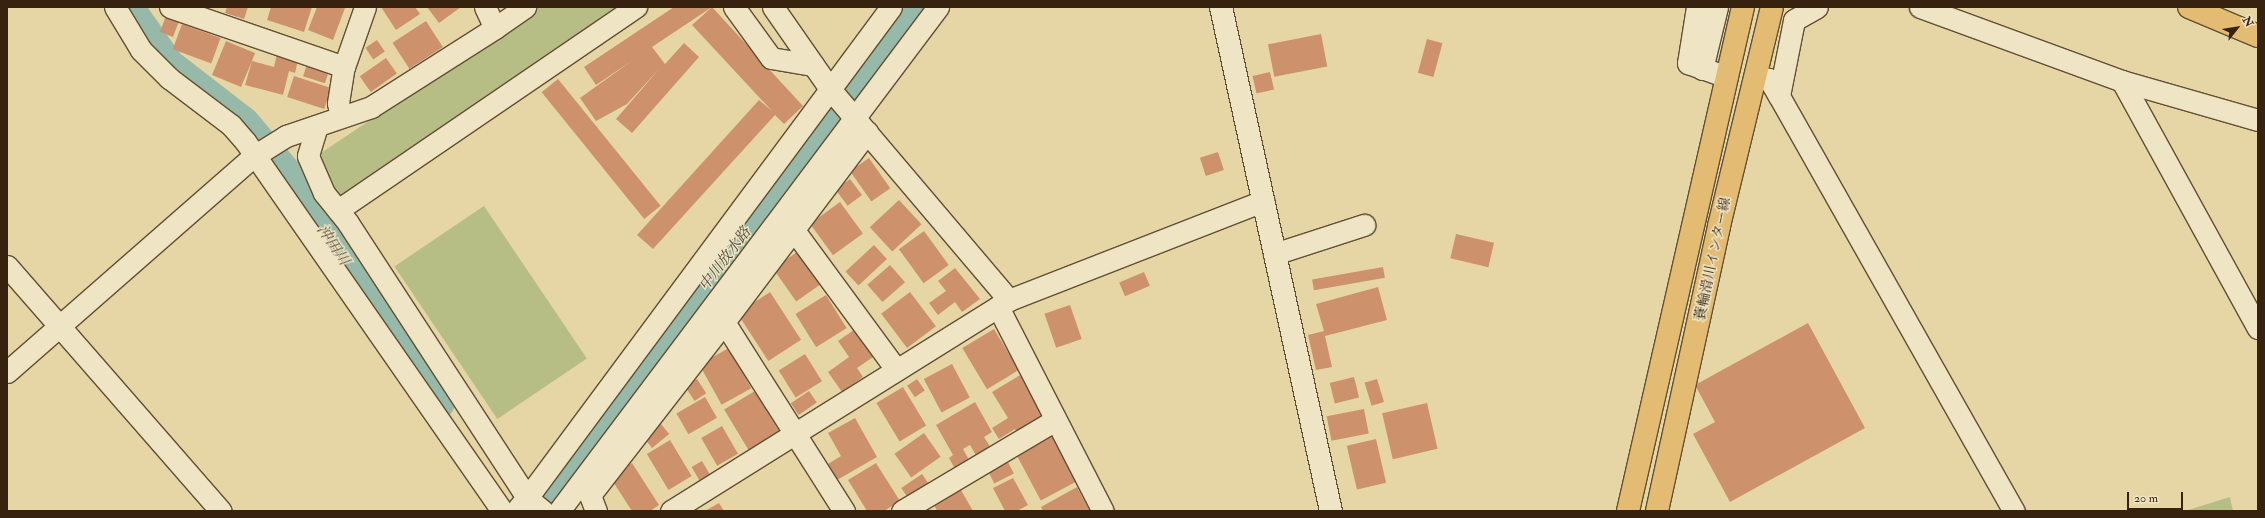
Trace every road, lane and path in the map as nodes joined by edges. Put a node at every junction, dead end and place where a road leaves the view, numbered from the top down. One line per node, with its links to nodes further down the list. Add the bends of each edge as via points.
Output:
1 (115, 7): 33 (street, via 141,50 169,78 231,125)
2 (170, 7): 22 (street)
3 (365, 7): 22 (street)
4 (484, 7): 19 (street)
5 (525, 7): 19 (street)
6 (636, 7): 35 (street)
7 (734, 7): 21 (street, via 771,58)
8 (774, 7): 21 (street)
9 (891, 7): 27 (street)
10 (938, 7): 30 (street)
11 (1221, 7): 34 (street)
12 (1698, 7): 23 (street, via 1688,63)
13 (1717, 7): 23 (street)
14 (1743, 7): 25 (main road, 蓑輪滑川インター線)
15 (1772, 7): 24 (main road, 蓑輪滑川インター線)
16 (1817, 7): 28 (street, via 1794,20)
17 (1920, 7): 26 (street)
18 (2189, 7): 20 (main road)
19 (495, 28): 29 (street, via 371,107)
20 (2258, 36)
21 (813, 65): 27 (street)
22 (344, 67): 29 (street, via 338,103)
23 (1702, 69): 25 (street)
24 (1756, 76): 28 (street, via 1770,79); 62 (main road, 蓑輪滑川インター線)
25 (1727, 77): 61 (main road, 蓑輪滑川インター線)
26 (2122, 81): 31 (street); 43 (street)
27 (832, 91): 30 (street); 50 (street)
28 (1779, 96): 63 (street)
29 (342, 118): 32 (street)
30 (857, 120): 37 (street); 40 (street); 54 (street)
31 (2258, 120)
32 (318, 126): 33 (street, via 286,136); 35 (street, via 308,156 324,193)
33 (254, 156): 42 (street); 49 (street, via 378,329)
34 (1263, 201): 38 (street); 40 (street)
35 (338, 210): 48 (street)
36 (1364, 225): 38 (street)
37 (793, 229): 41 (street); 44 (street)
38 (1274, 254): 60 (street)
39 (7, 266): 42 (street)
40 (1003, 303): 44 (street); 46 (street)
41 (724, 322): 47 (street); 55 (street, via 590,495)
42 (60, 326): 45 (street); 51 (street)
43 (2258, 328)
44 (896, 369): 47 (street)
45 (7, 372)
46 (1055, 420): 58 (street); 59 (street)
47 (795, 432): 56 (street); 57 (street)
48 (489, 440): 49 (street); 50 (street)
49 (463, 454): 52 (street)
50 (521, 504): 53 (street)
51 (221, 511)
52 (502, 511)
53 (543, 511)
54 (559, 511)
55 (596, 511)
56 (671, 511)
57 (844, 511)
58 (902, 511)
59 (1103, 511)
60 (1331, 511)
61 (1628, 511)
62 (1657, 511)
63 (2014, 511)

